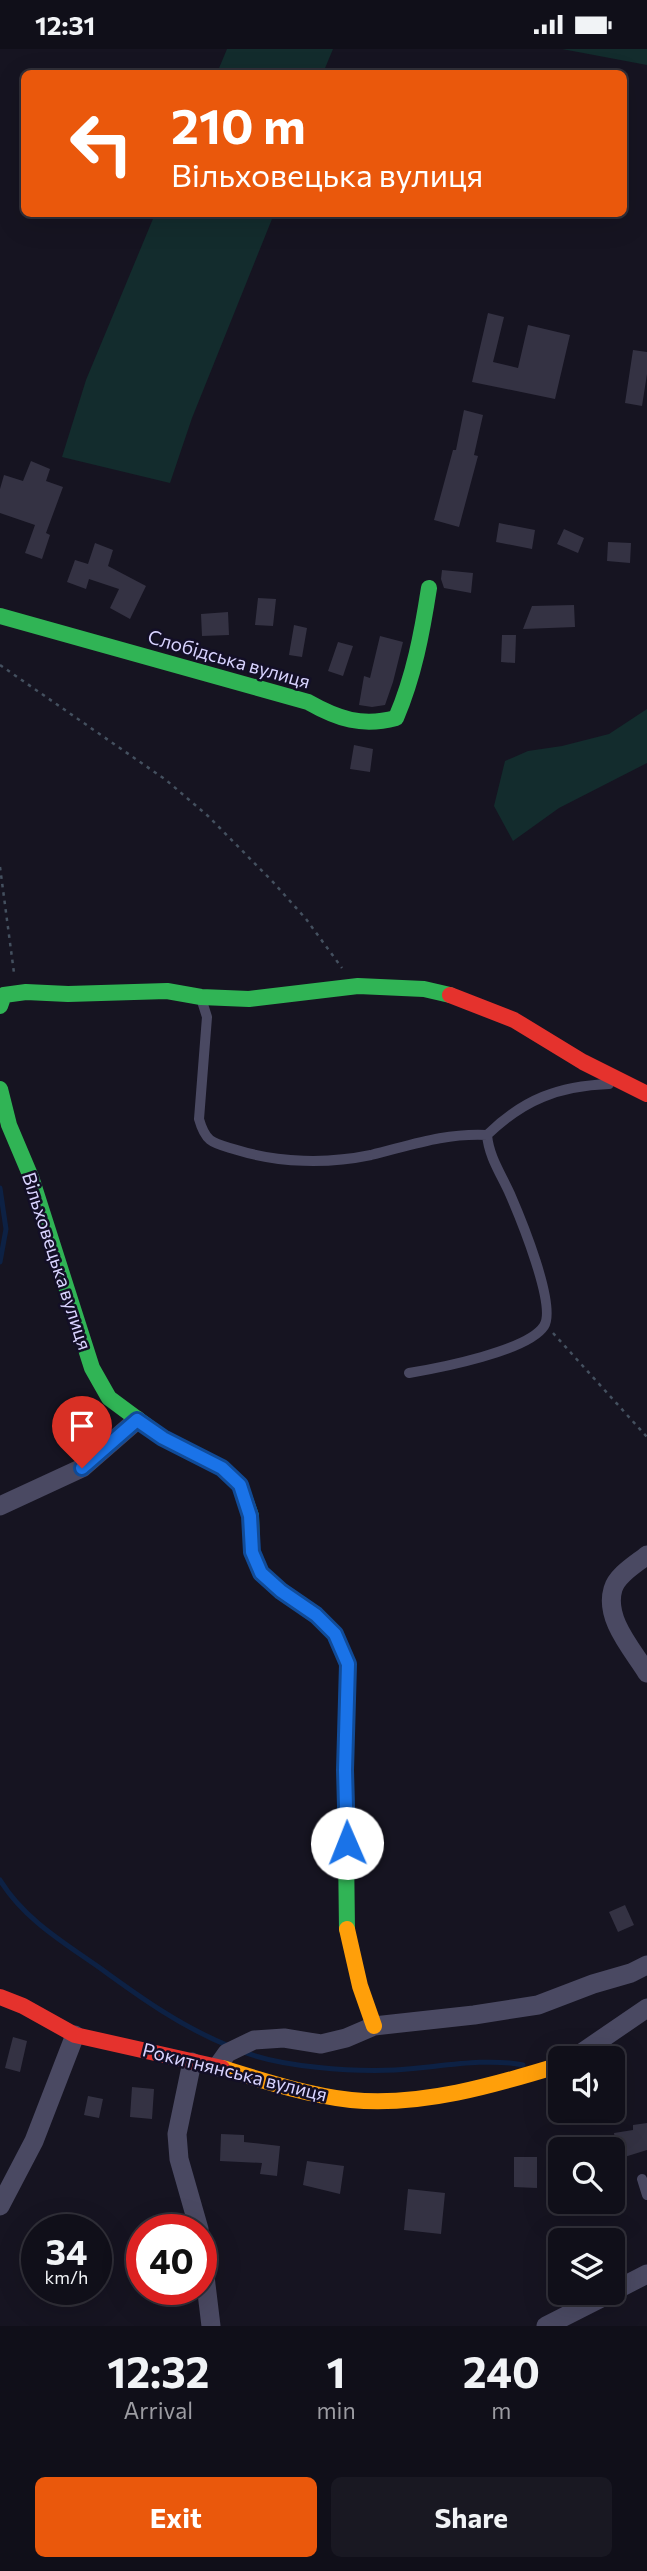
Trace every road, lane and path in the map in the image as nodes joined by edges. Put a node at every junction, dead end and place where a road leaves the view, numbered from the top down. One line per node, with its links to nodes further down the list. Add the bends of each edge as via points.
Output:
1 (429, 588): 2 (street, Слобідська вулиця, via 402,705 396,718 376,723 339,720 308,702)
2 (0, 616)
3 (0, 665): 5 (path, via 166,780 208,816 273,882)
4 (0, 867): 6 (path)
5 (358, 986): 7 (street, via 249,999); 9 (street, via 450,995 514,1020)
6 (18, 993): 7 (street, via 167,991); 8 (street, via 5,995)
7 (201, 997): 12 (lane, via 207,1017 199,1119 204,1135 216,1144 255,1155 313,1161 368,1155 461,1133)
8 (0, 1006)
9 (624, 1083): 11 (street); 12 (lane, via 581,1085 534,1100 507,1115)
10 (0, 1091): 15 (street, Вільховецька вулиця, via 92,1369 109,1398)
11 (647, 1094)
12 (487, 1135): 13 (lane, via 489,1151 535,1258 548,1309)
13 (545, 1324): 14 (lane, via 520,1342 478,1358); 16 (path)
14 (410, 1373)
15 (137, 1420): 17 (street, via 82,1468); 23 (street, Вільховецька вулиця, via 222,1468 240,1485 250,1516 252,1552 261,1573 335,1634 348,1664 346,1923)
16 (647, 1437)
17 (0, 1506)
18 (647, 1555): 19 (street, via 613,1588 611,1605 614,1619)
19 (647, 1673)
20 (647, 1965): 23 (street, Рокитнянська вулиця, via 538,2005)
21 (0, 1997): 24 (street, Рокитнянська вулиця)
22 (647, 2008): 25 (street)
23 (374, 2026): 26 (street, Рокитнянська вулиця, via 321,2044 284,2038 254,2040)
24 (75, 2035): 27 (street, Рокитнянська вулиця); 31 (street, via 34,2141)
25 (591, 2046)
26 (222, 2060): 27 (street, Рокитнянська вулиця); 28 (street, Рокитнянська вулиця, via 295,2090 352,2100 427,2097)
27 (192, 2062): 32 (street, via 177,2134)
28 (548, 2069)
29 (642, 2179): 30 (lane)
30 (647, 2195)
31 (0, 2206)
32 (195, 2214)
33 (647, 2274): 34 (street)
34 (625, 2285)
35 (208, 2305): 37 (street)
36 (587, 2305): 38 (street)
37 (211, 2326)
38 (546, 2326)

